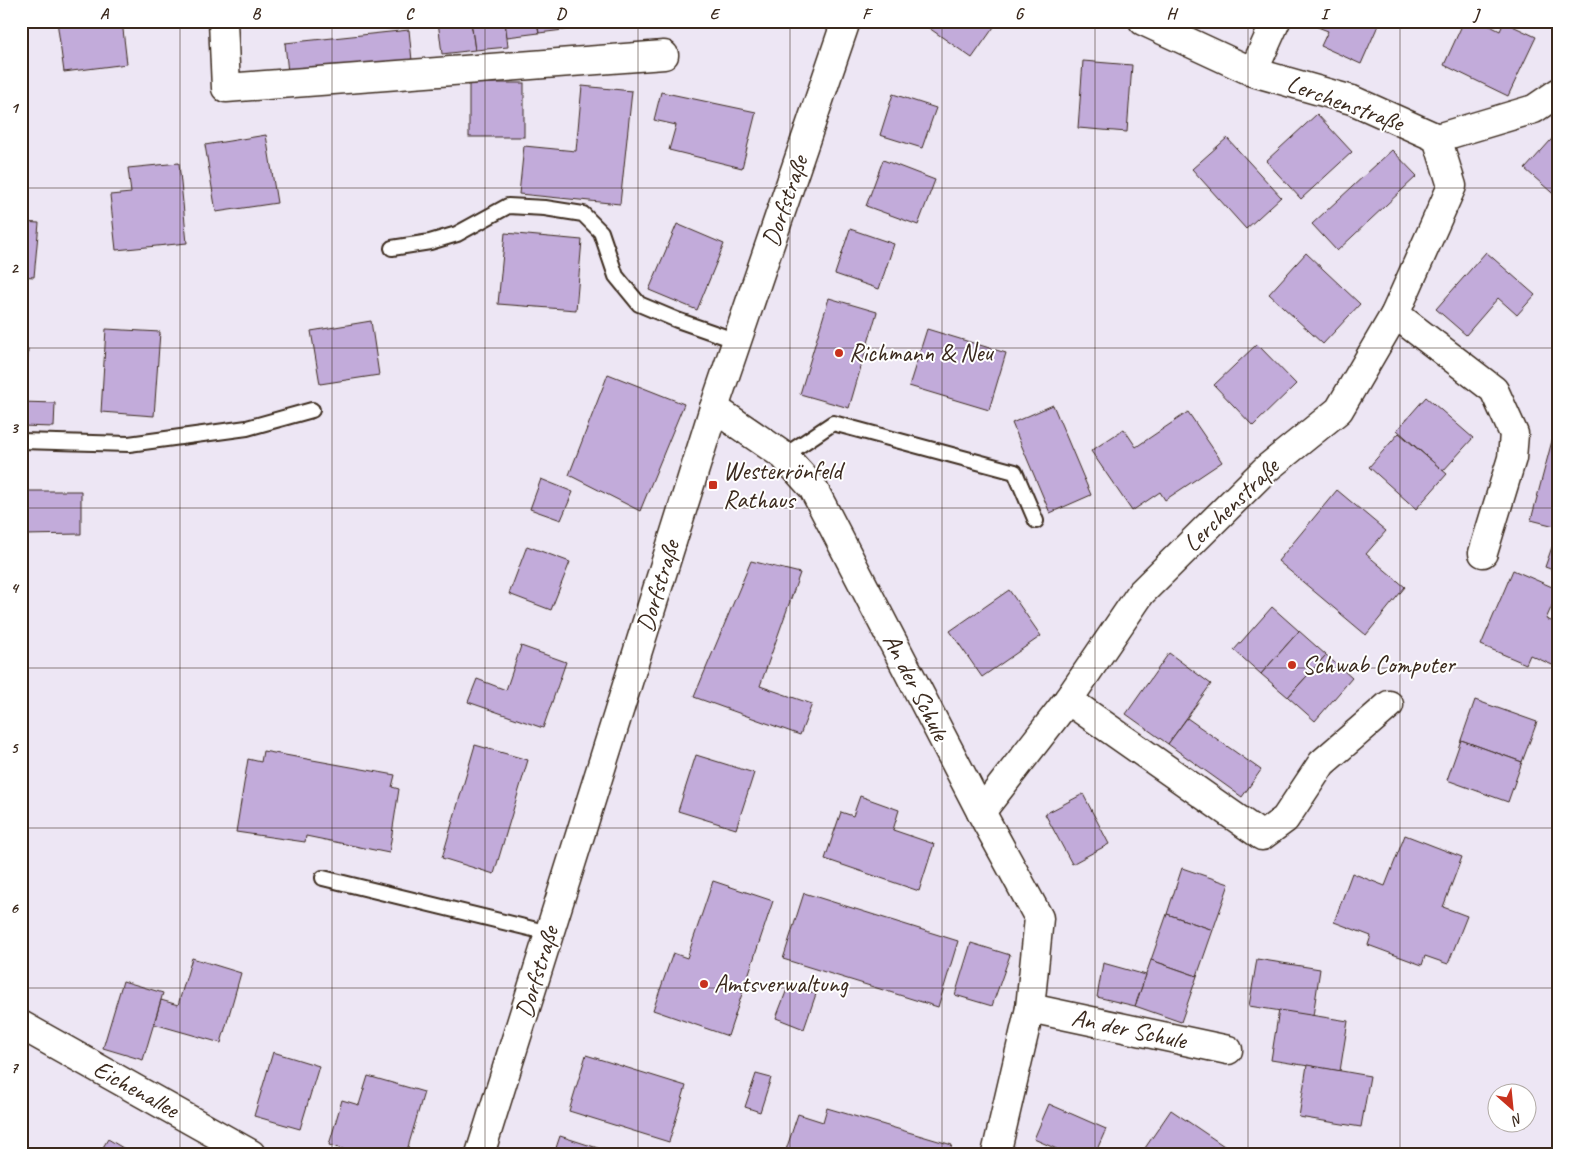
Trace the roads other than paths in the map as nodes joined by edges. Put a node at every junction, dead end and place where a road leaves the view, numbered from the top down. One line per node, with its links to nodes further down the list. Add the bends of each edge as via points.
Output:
1 (223, 21): 5 (street, via 226,88)
2 (846, 21): 11 (street, Dorfstraße)
3 (1143, 21): 6 (street, Lerchenstraße)
4 (1276, 21): 6 (street, Lerchenstraße)
5 (664, 55)
6 (1253, 72): 8 (street, Lerchenstraße, via 1352,100)
7 (1559, 92): 8 (street, Lerchenstraße, via 1534,109)
8 (1437, 138): 10 (street, Lerchenstraße, via 1452,186)
9 (392, 248): 11 (lane, via 457,234 508,206 583,214 600,232 616,276 639,304)
10 (1395, 314): 17 (street, via 1494,390 1514,434 1512,458); 18 (street, Lerchenstraße, via 1339,410 1266,469 1141,593)
11 (737, 341): 12 (street, Dorfstraße)
12 (714, 408): 15 (street, An der Schule); 22 (street, Dorfstraße)
13 (312, 410): 14 (lane, via 247,428 129,444)
14 (21, 441)
15 (784, 456): 16 (lane, via 833,423 1015,472); 20 (street, An der Schule, via 813,488)
16 (1036, 521)
17 (1483, 553)
18 (1068, 700): 19 (street, via 1262,836 1286,819 1322,763); 20 (street, Lerchenstraße)
19 (1389, 705)
20 (981, 812): 23 (street, An der Schule, via 1039,918)
21 (323, 878): 22 (lane)
22 (549, 933): 27 (street, Dorfstraße)
23 (1030, 1008): 25 (street, An der Schule); 28 (street, An der Schule)
24 (21, 1025): 26 (street, Eichenallee)
25 (1228, 1050)
26 (251, 1154)
27 (480, 1154)
28 (996, 1154)

